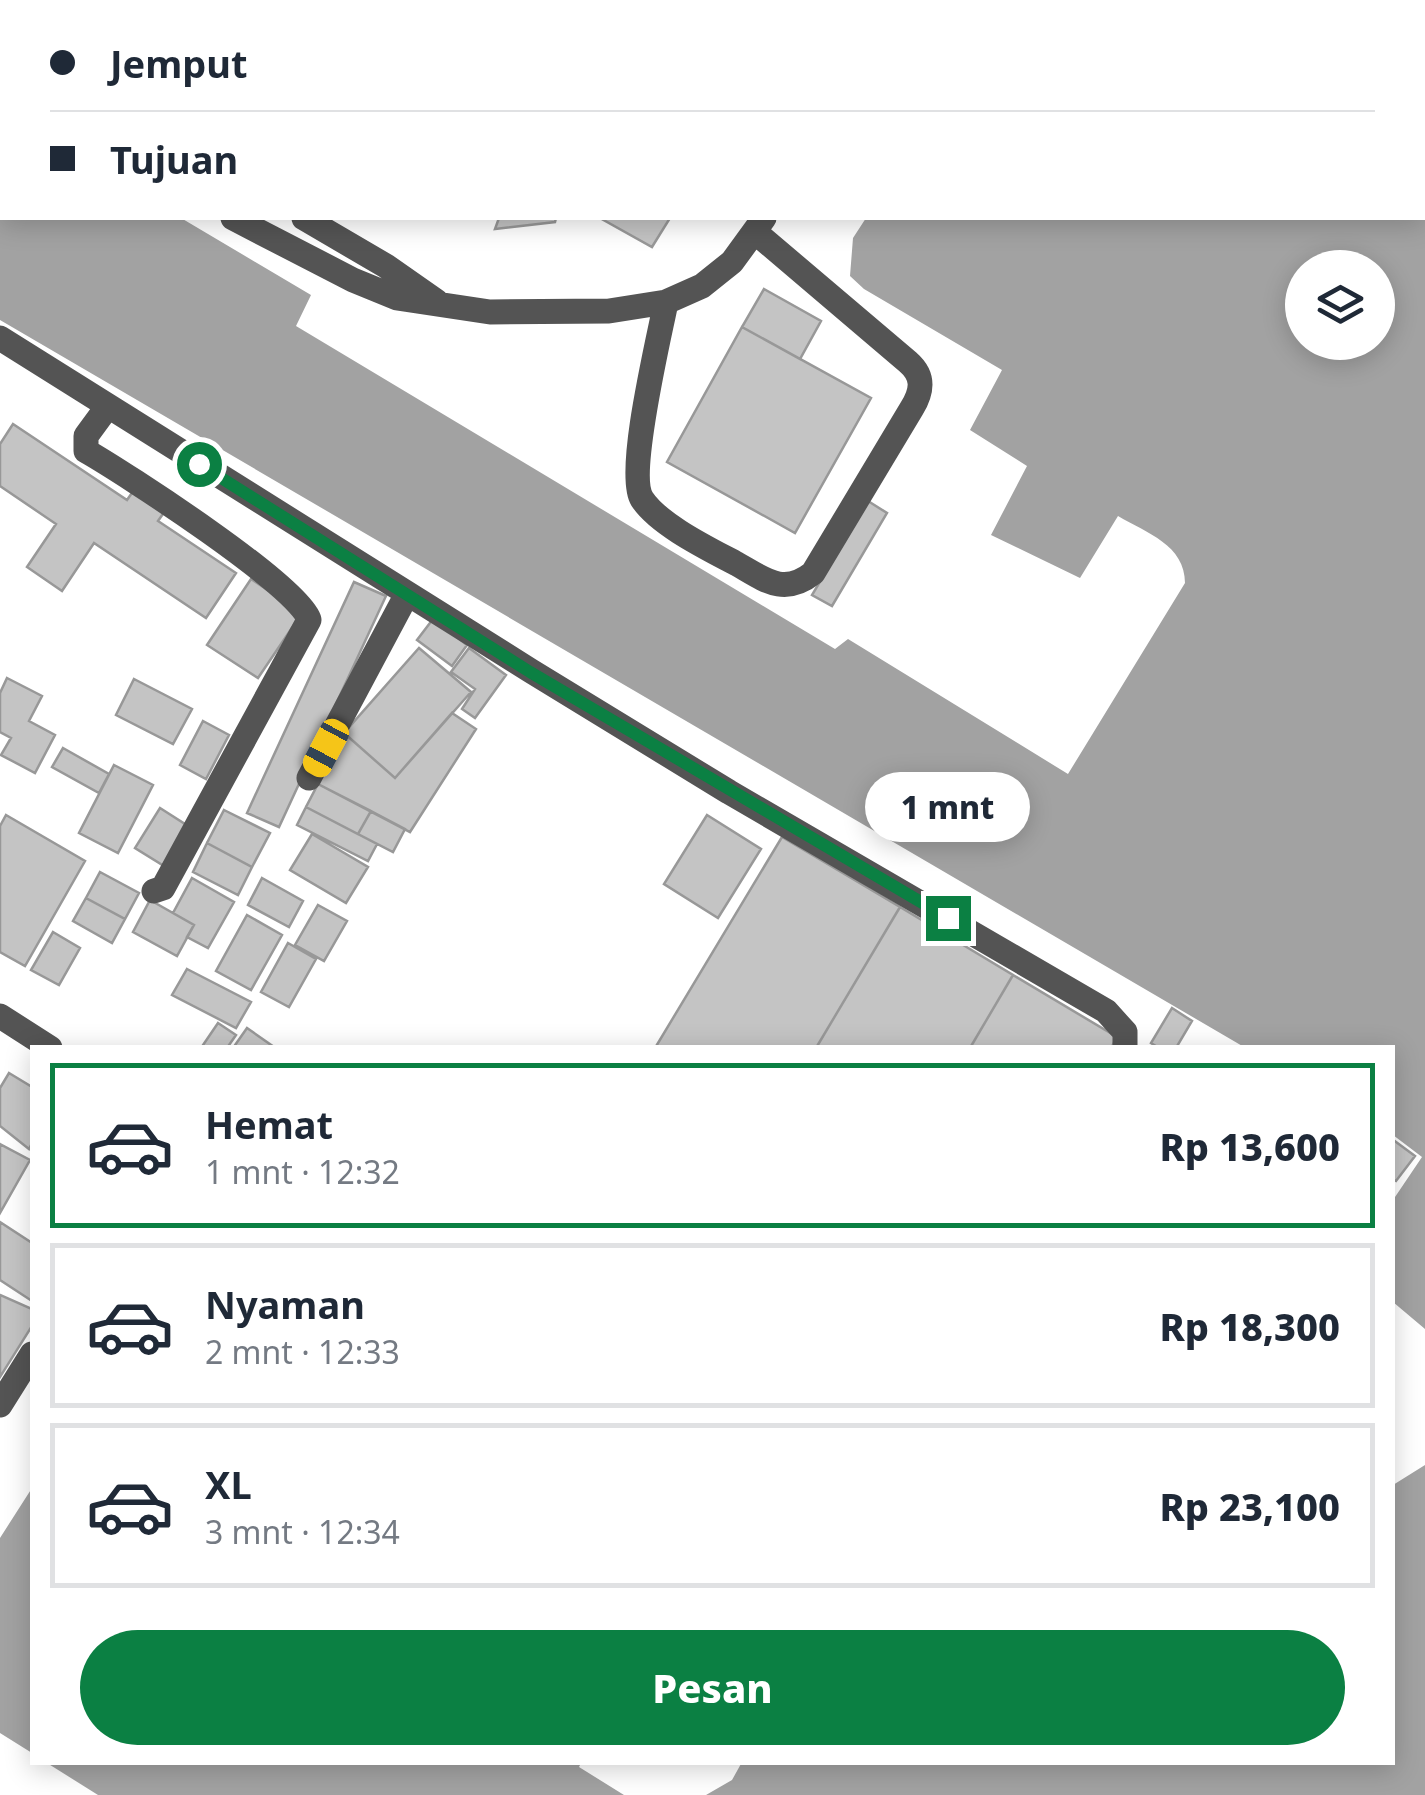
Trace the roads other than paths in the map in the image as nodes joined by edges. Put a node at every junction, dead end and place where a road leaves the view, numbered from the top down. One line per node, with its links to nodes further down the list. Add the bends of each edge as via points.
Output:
1 (307, 220): 5 (street)
2 (249, 221): 5 (street, via 380,292)
3 (760, 225): 4 (street, via 732,262); 4 (street, via 918,370 921,382 853,507 813,573 799,584 758,576 688,537 640,496 639,446)
4 (666, 302): 5 (street, via 608,311 490,312)
5 (440, 304)
6 (0, 338): 7 (street)
7 (108, 406): 8 (street); 10 (street, via 86,436 86,450 247,562 294,599 309,620 205,815 163,888)
8 (407, 594): 9 (street); 13 (street, via 729,792 1106,1011 1126,1032)
9 (309, 778)
10 (154, 890)
11 (0, 1016): 12 (street)
12 (45, 1045)
13 (1125, 1045)
14 (30, 1357): 15 (street)
15 (0, 1405)

